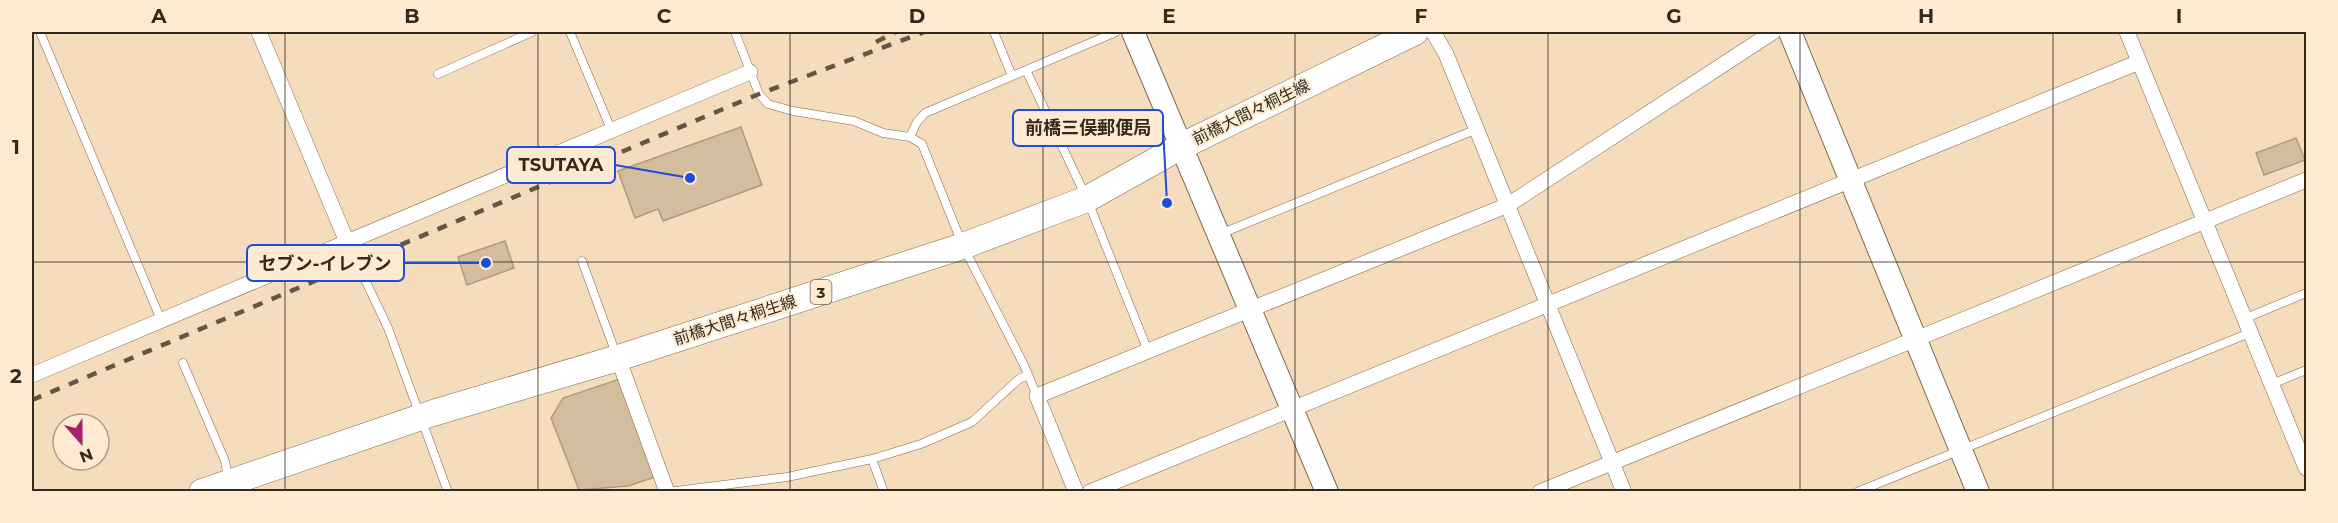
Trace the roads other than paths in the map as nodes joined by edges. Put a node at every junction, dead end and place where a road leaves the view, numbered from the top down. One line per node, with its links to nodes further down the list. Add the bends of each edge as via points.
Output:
1 (40, 32): 35 (lane)
2 (259, 32): 29 (street)
3 (532, 32): 17 (lane)
4 (570, 32): 19 (lane)
5 (735, 32): 16 (lane)
6 (994, 32): 18 (lane)
7 (1116, 32): 15 (lane)
8 (1132, 32): 22 (street)
9 (1415, 32): 22 (main road, 前橋大間々桐生線 / 3)
10 (1433, 32): 20 (street)
11 (1773, 32): 26 (street)
12 (1790, 32): 24 (street)
13 (2127, 32): 14 (street)
14 (2139, 62): 24 (street); 27 (street)
15 (1026, 70): 18 (lane); 25 (lane)
16 (750, 72): 19 (street); 21 (lane, via 759,94 774,107 854,121 882,133)
17 (438, 74)
18 (1012, 76): 21 (lane, via 925,113)
19 (611, 129): 29 (street)
20 (1477, 129): 26 (street); 28 (lane)
21 (910, 137): 30 (lane, via 927,151)
22 (1180, 147): 25 (main road, 前橋大間々桐生線 / 3); 28 (street)
23 (2307, 180): 27 (street)
24 (1851, 181): 33 (street); 37 (street)
25 (1088, 199): 30 (main road, 前橋大間々桐生線 / 3); 38 (lane)
26 (1508, 205): 33 (street); 34 (street)
27 (2206, 222): 36 (street); 37 (street)
28 (1219, 235): 34 (street)
29 (347, 242): 35 (street); 47 (lane, via 388,328)
30 (963, 246): 39 (main road, 前橋大間々桐生線 / 3); 43 (lane)
31 (582, 261): 39 (lane)
32 (2307, 293): 36 (lane)
33 (1547, 305): 46 (street); 50 (street)
34 (1250, 309): 38 (street); 46 (street)
35 (161, 320): 42 (street)
36 (2249, 325): 44 (street); 48 (lane)
37 (1915, 339): 48 (street); 50 (street)
38 (1148, 351): 45 (street)
39 (618, 358): 47 (main road, 前橋大間々桐生線 / 3); 56 (street)
40 (183, 363): 53 (lane, via 225,461)
41 (2307, 370): 44 (lane)
42 (32, 375)
43 (1028, 375): 45 (lane); 49 (lane, via 972,422)
44 (2272, 384): 51 (street)
45 (1037, 396): 59 (street)
46 (1292, 408): 60 (street); 61 (street)
47 (421, 418): 53 (main road, 前橋大間々桐生線 / 3, via 256,478); 55 (lane)
48 (1961, 449): 64 (lane); 65 (street)
49 (872, 459): 52 (lane); 58 (lane)
50 (1612, 463): 62 (street); 63 (street)
51 (2307, 468)
52 (749, 482): 56 (lane); 57 (lane)
53 (229, 483): 54 (main road, 前橋大間々桐生線 / 3)
54 (202, 492)
55 (448, 492)
56 (667, 492)
57 (750, 492)
58 (884, 492)
59 (1076, 492)
60 (1090, 492)
61 (1327, 492)
62 (1540, 492)
63 (1623, 492)
64 (1857, 492)
65 (1978, 492)

